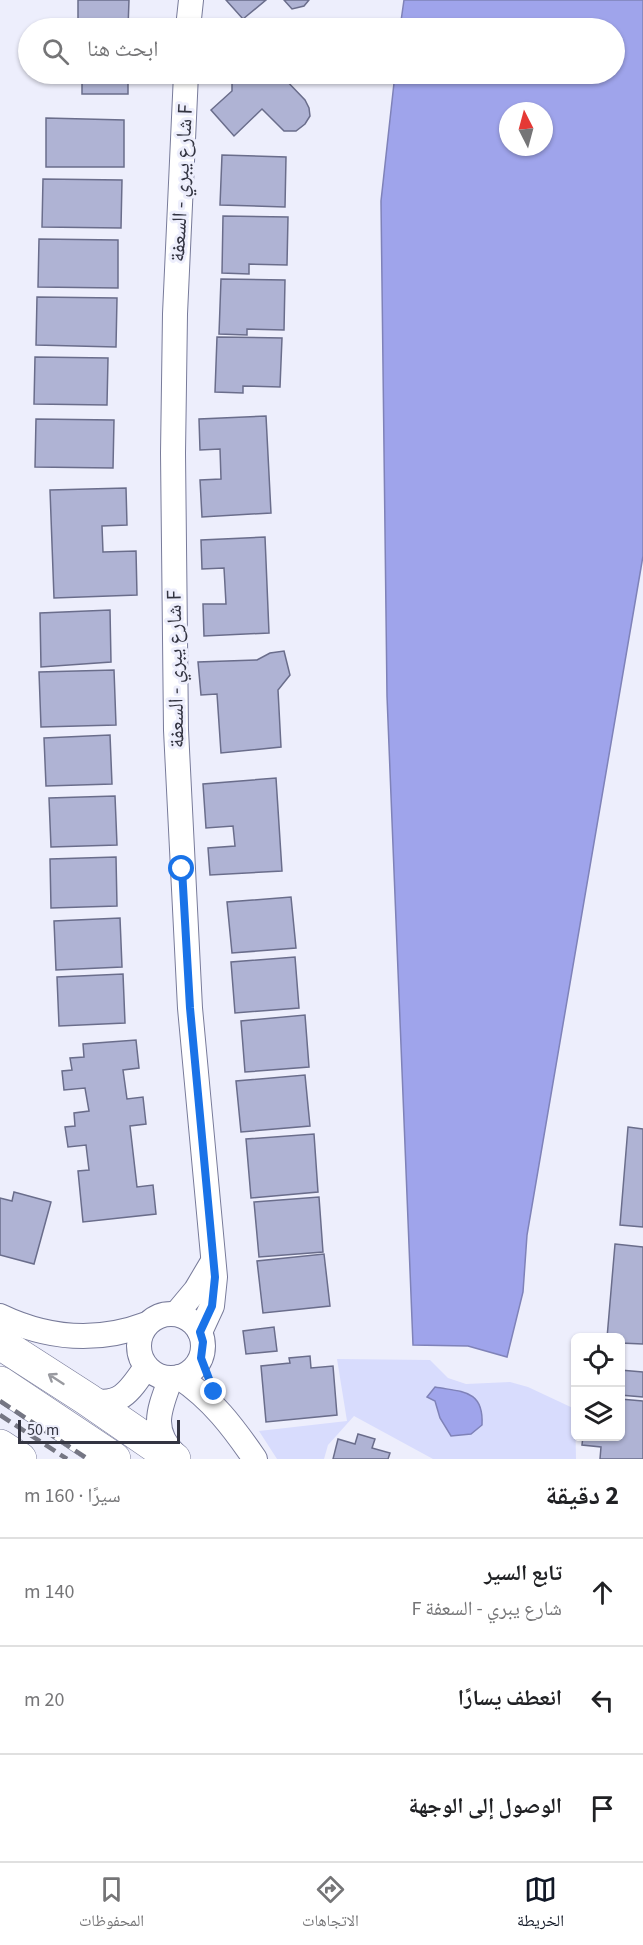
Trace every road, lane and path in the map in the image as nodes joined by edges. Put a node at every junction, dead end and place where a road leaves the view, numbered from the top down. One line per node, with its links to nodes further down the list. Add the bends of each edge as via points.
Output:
1 (190, 0): 2 (street)
2 (189, 18)
3 (186, 84): 4 (street, شارع يبري - السعفة F, via 175,314 176,719 190,1008)
4 (212, 1263): 5 (street); 8 (street, شارع يبري - السعفة F, via 215,1292)
5 (176, 1314): 7 (street, via 155,1317); 8 (street, via 194,1323)
6 (0, 1316): 9 (street, via 29,1328)
7 (147, 1324): 9 (street, via 113,1334); 12 (street, via 139,1339)
8 (200, 1332): 11 (street)
9 (78, 1337): 12 (street, via 110,1344)
10 (0, 1343): 15 (street, one-way to 10)
11 (201, 1358): 13 (street, via 192,1370); 16 (street)
12 (143, 1361): 13 (street, via 153,1373); 15 (street, via 132,1388 119,1398 103,1403)
13 (175, 1378): 16 (street, via 207,1398); 21 (street, via 158,1422 164,1442)
14 (0, 1383): 19 (street)
15 (87, 1399): 20 (street)
16 (230, 1424): 22 (street)
17 (0, 1446): 18 (street)
18 (20, 1459)
19 (114, 1459)
20 (174, 1459)
21 (178, 1459)
22 (255, 1459)

